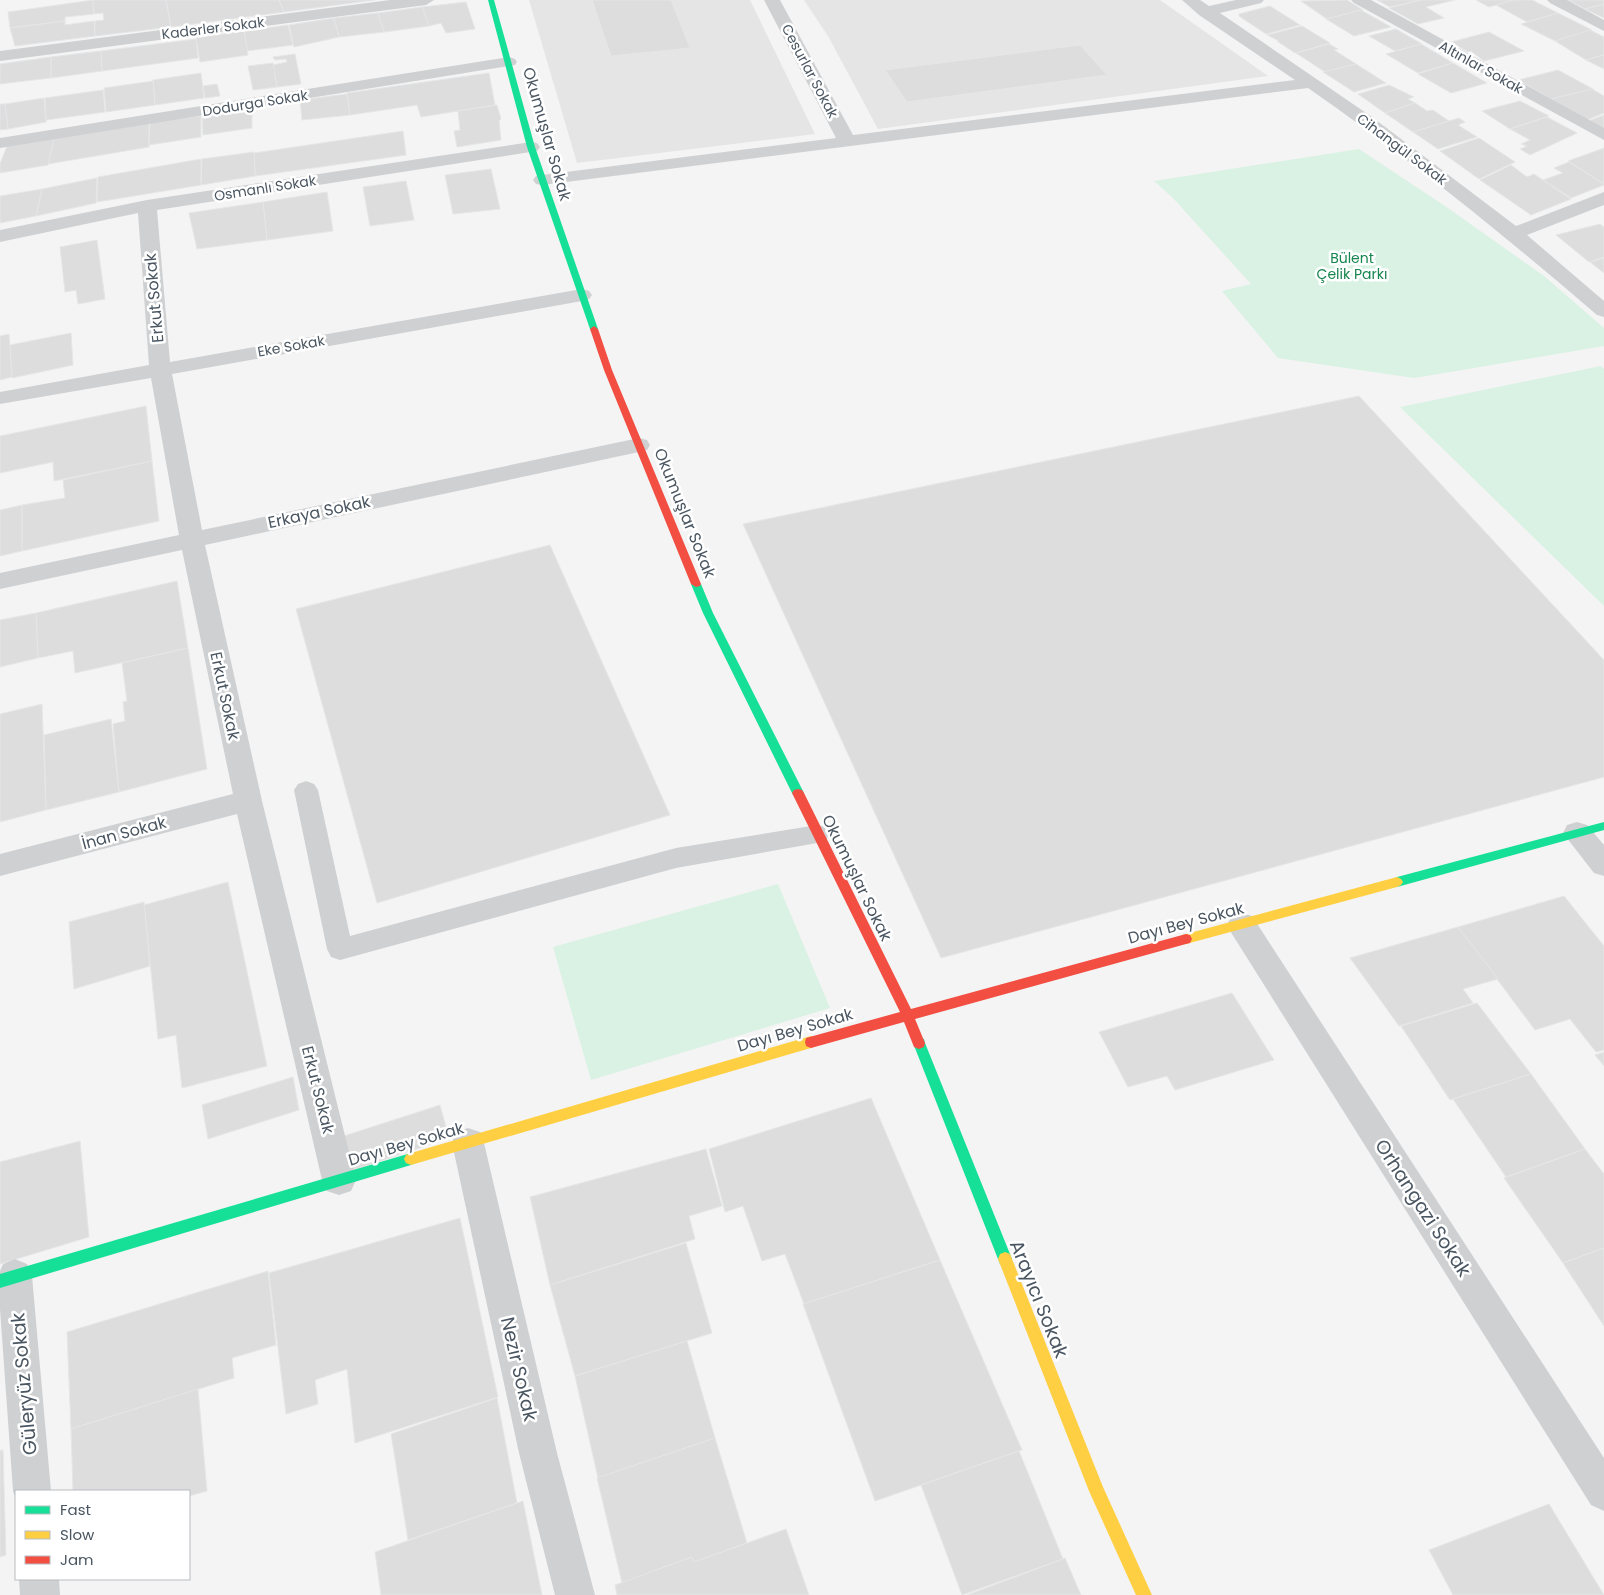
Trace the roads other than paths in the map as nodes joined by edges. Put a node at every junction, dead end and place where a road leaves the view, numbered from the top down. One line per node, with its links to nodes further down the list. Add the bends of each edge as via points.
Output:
1 (426, 0): 10 (street, Kaderler Sokak)
2 (491, 0): 11 (street, Okumuşlar Sokak)
3 (772, 0): 14 (street, Cesurlar Sokak)
4 (1190, 0): 8 (street, Cihangül Sokak)
5 (1256, 0): 8 (street)
6 (1359, 0): 13 (street, Altınlar Sokak)
7 (1555, 0): 9 (street)
8 (1205, 12): 12 (street, Cihangül Sokak)
9 (1604, 26)
10 (0, 56)
11 (509, 62): 15 (street, Dodurga Sokak); 16 (street, Okumuşlar Sokak)
12 (1311, 83): 14 (street); 20 (street, Cihangül Sokak)
13 (1604, 135)
14 (847, 141): 17 (street)
15 (0, 143)
16 (531, 147): 17 (street, Okumuşlar Sokak); 19 (street, Osmanlı Sokak)
17 (542, 180): 22 (street, Okumuşlar Sokak)
18 (1604, 198): 20 (street)
19 (147, 206): 21 (street, Osmanlı Sokak); 24 (street, Erkut Sokak)
20 (1514, 234): 23 (street, Cihangül Sokak)
21 (0, 236)
22 (582, 295): 24 (street, Eke Sokak); 26 (street, Okumuşlar Sokak)
23 (1601, 305)
24 (160, 370): 25 (street, Eke Sokak); 27 (street, Erkut Sokak)
25 (0, 398)
26 (639, 445): 27 (street, Erkaya Sokak); 33 (street, Okumuşlar Sokak, via 708,613)
27 (192, 539): 28 (street, Erkaya Sokak); 30 (street, Erkut Sokak)
28 (0, 581)
29 (306, 790): 33 (lane, via 340,949 676,858)
30 (248, 801): 34 (street, İnan Sokak); 39 (street, Erkut Sokak)
31 (1604, 826): 32 (street, Dayı Bey Sokak)
32 (1577, 833): 35 (street); 36 (street, Dayı Bey Sokak)
33 (817, 834): 37 (street, Okumuşlar Sokak)
34 (0, 865)
35 (1604, 865)
36 (1242, 925): 37 (street, Dayı Bey Sokak); 42 (street, Orhangazi Sokak)
37 (907, 1014): 38 (street, Dayı Bey Sokak); 46 (street, Arayıcı Sokak, via 1097,1491)
38 (468, 1143): 39 (street, Dayı Bey Sokak); 45 (street, Nezir Sokak, via 538,1453)
39 (339, 1180): 40 (street, Dayı Bey Sokak)
40 (7, 1279): 41 (street, Güleryüz Sokak)
41 (32, 1490)
42 (1604, 1492)
43 (39, 1580): 44 (street)
44 (40, 1595)
45 (575, 1595)
46 (1144, 1595)

